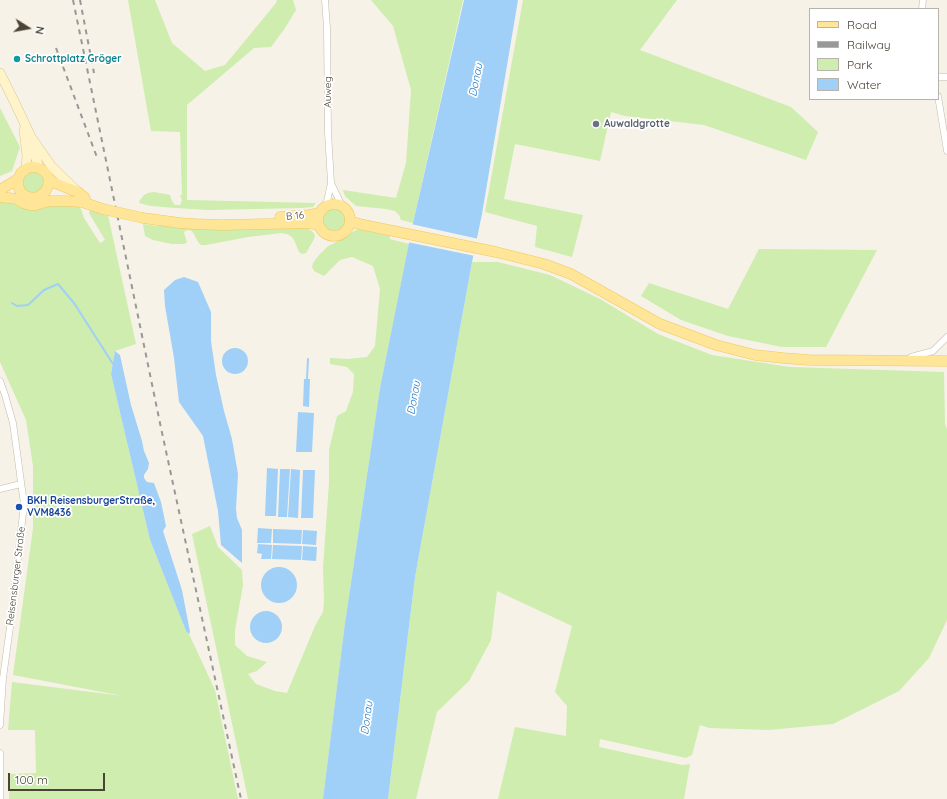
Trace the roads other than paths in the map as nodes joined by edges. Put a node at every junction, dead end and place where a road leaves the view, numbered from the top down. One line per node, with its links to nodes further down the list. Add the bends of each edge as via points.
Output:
1 (324, 0): 11 (street, Auweg)
2 (0, 73): 4 (main road)
3 (939, 100): 6 (street)
4 (22, 119): 5 (main road); 8 (main road, via 27,149)
5 (31, 137): 7 (main road); 16 (main road, via 52,167)
6 (947, 152)
7 (39, 168): 8 (main road); 10 (main road, B 16)
8 (26, 169): 9 (main road, B 16)
9 (18, 179): 12 (main road, B 16); 14 (main road)
10 (49, 179): 13 (main road); 16 (main road, B 16)
11 (331, 183): 17 (street, Auweg); 18 (street, Auweg)
12 (0, 191): 14 (main road, B 16)
13 (45, 192): 14 (main road, B 16, via 32,198); 16 (main road, B 16)
14 (21, 193)
15 (0, 197): 16 (main road, B 16, via 17,199 30,205)
16 (82, 197): 19 (main road, B 16, via 103,206)
17 (342, 206): 18 (main road, via 331,204); 21 (main road, via 348,212)
18 (323, 210): 20 (main road, B 16, via 309,215); 23 (main road)
19 (143, 215): 20 (main road, B 16, via 191,219); 22 (main road, B 16, via 180,223 215,225)
20 (270, 218): 22 (main road, B 16)
21 (350, 221): 23 (main road, via 344,232 333,236 325,233); 25 (main road, via 544,264 571,274 660,324 725,348 755,355 810,360)
22 (296, 223): 23 (main road, B 16)
23 (319, 225)
24 (947, 337): 25 (street, via 933,350)
25 (900, 360): 26 (main road)
26 (947, 361)
27 (0, 381): 28 (street, Reisensburger Straße, via 13,424)
28 (21, 484): 29 (street); 30 (street, Reisensburger Straße, via 24,504 3,678)
29 (0, 489)
30 (0, 725)
31 (0, 753): 32 (street)
32 (0, 799)

